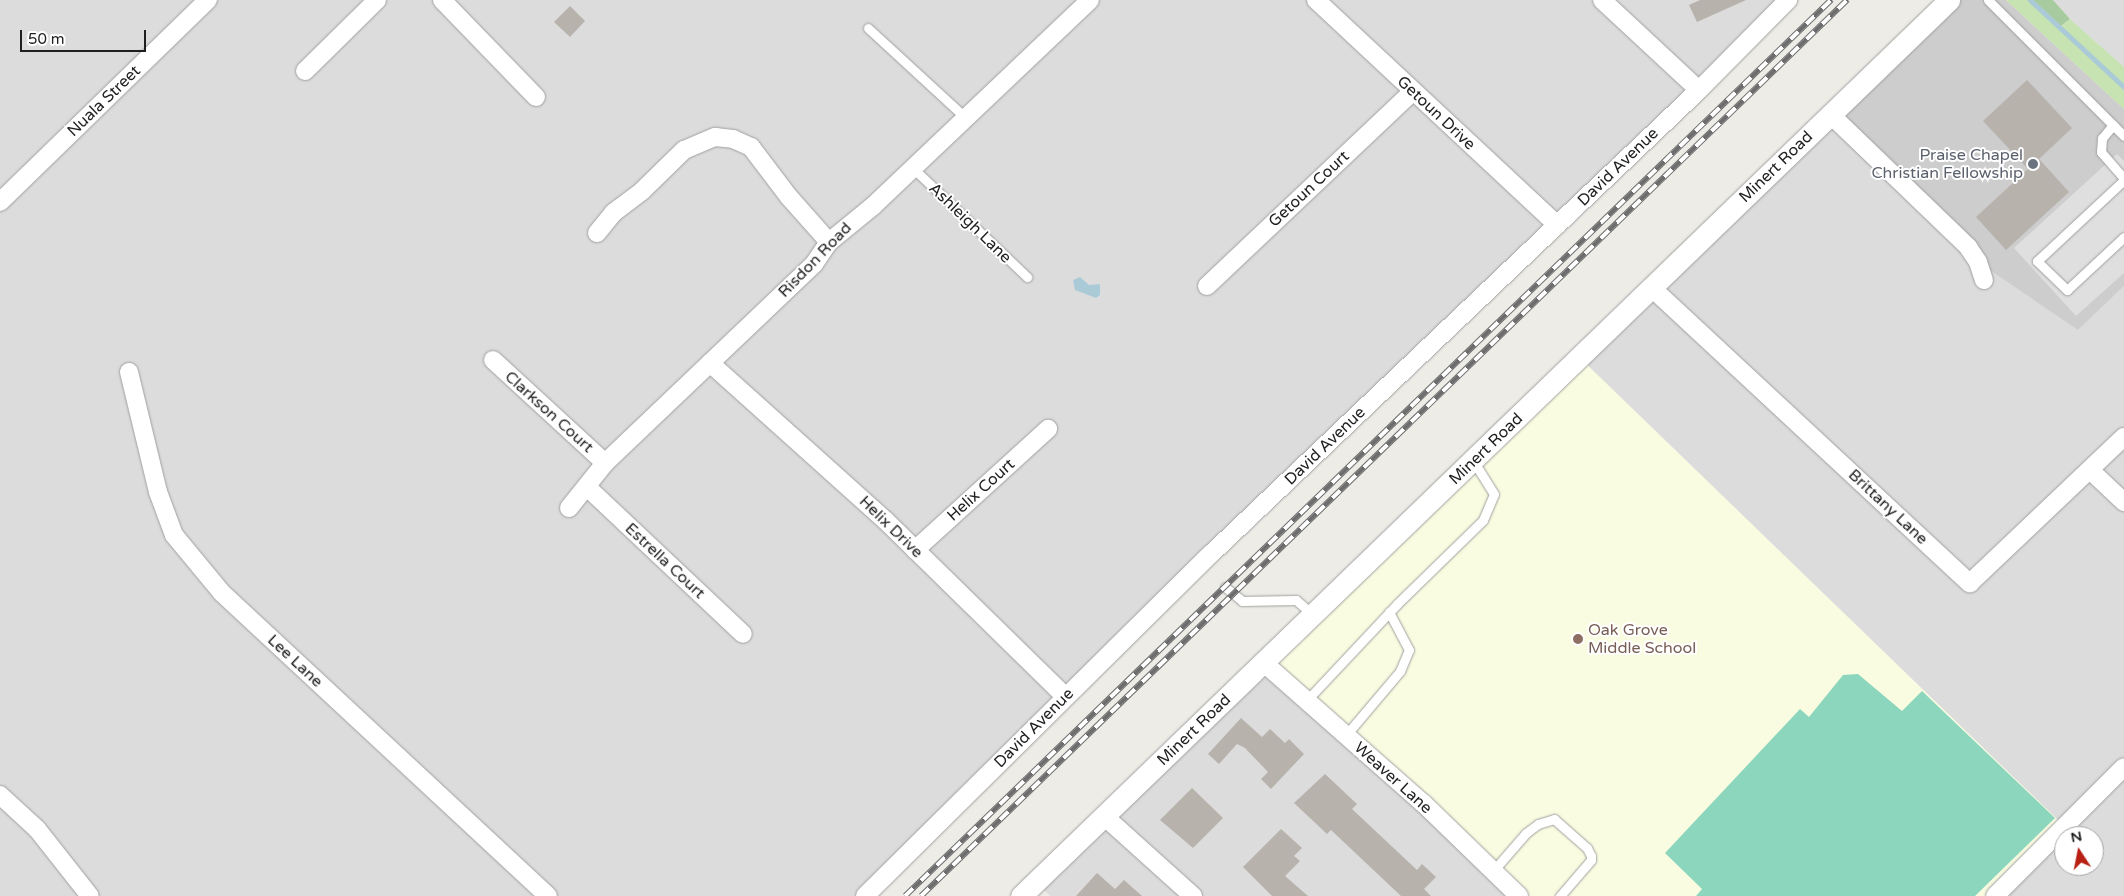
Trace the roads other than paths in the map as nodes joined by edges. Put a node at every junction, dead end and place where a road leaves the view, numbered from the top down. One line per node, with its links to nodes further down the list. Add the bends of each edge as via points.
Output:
1 (208, 0): 21 (street, Nuala Street)
2 (377, 0): 11 (street)
3 (442, 0): 14 (street)
4 (1090, 0): 16 (street, Risdon Road)
5 (1316, 0): 13 (street, Getoun Drive)
6 (1602, 0): 12 (street)
7 (1788, 0): 12 (street, David Avenue)
8 (1949, 0): 15 (street, Minert Road)
9 (1988, 0): 17 (lane)
10 (868, 28): 16 (lane)
11 (305, 70)
12 (1699, 90): 22 (street, David Avenue)
13 (1412, 92): 22 (street, Getoun Drive); 28 (street, Getoun Court)
14 (536, 97)
15 (1830, 114): 27 (street, via 1968,247); 29 (street, Minert Road)
16 (966, 118): 19 (street, Risdon Road)
17 (2113, 125): 18 (lane); 20 (lane, via 2102,138 2100,152)
18 (2124, 136)
19 (913, 168): 25 (street, Risdon Road); 26 (lane, Ashleigh Lane)
20 (2124, 179): 24 (lane, via 2037,260 2067,290)
21 (0, 202)
22 (1557, 225): 47 (street, David Avenue)
23 (597, 233): 25 (street, via 613,213 642,191 684,150 715,137 751,146 789,197)
24 (2124, 237)
25 (829, 242): 31 (street, Risdon Road, via 814,264)
26 (1027, 277)
27 (1984, 280)
28 (1207, 286)
29 (1652, 288): 35 (street, Minert Road); 37 (street, Brittany Lane, via 1970,583)
30 (493, 360): 36 (street, Clarkson Court)
31 (710, 363): 36 (street, Risdon Road); 41 (street, Helix Drive)
32 (129, 372): 55 (street, Lee Lane, via 158,492 174,535 222,593)
33 (1048, 429): 41 (street, Helix Court)
34 (2124, 437): 37 (street)
35 (1474, 460): 43 (lane, via 1494,494 1483,520); 44 (street, Minert Road)
36 (605, 463): 38 (street, Risdon Road)
37 (2090, 470): 39 (street)
38 (587, 487): 40 (street, Risdon Road); 45 (street, Estrella Court)
39 (2124, 502)
40 (569, 508)
41 (915, 550): 47 (street, Helix Drive)
42 (1225, 587): 44 (lane, via 1242,601 1296,600)
43 (1389, 612): 48 (lane); 49 (lane, via 1409,650 1400,671)
44 (1313, 615): 46 (street, Minert Road)
45 (743, 634)
46 (1264, 663): 48 (street, Weaver Lane); 52 (street, Minert Road)
47 (1066, 697): 56 (street, David Avenue)
48 (1306, 701): 49 (street, Weaver Lane)
49 (1346, 735): 53 (street, Weaver Lane)
50 (2120, 778): 61 (street)
51 (0, 795): 54 (street, via 37,829)
52 (1104, 816): 57 (street, Minert Road); 58 (street)
53 (1493, 871): 59 (street, Weaver Lane); 60 (lane, via 1526,833 1538,824 1554,819 1587,848 1591,856)
54 (90, 896)
55 (548, 896)
56 (865, 896)
57 (1022, 896)
58 (1193, 896)
59 (1519, 896)
60 (1560, 896)
61 (1995, 896)

